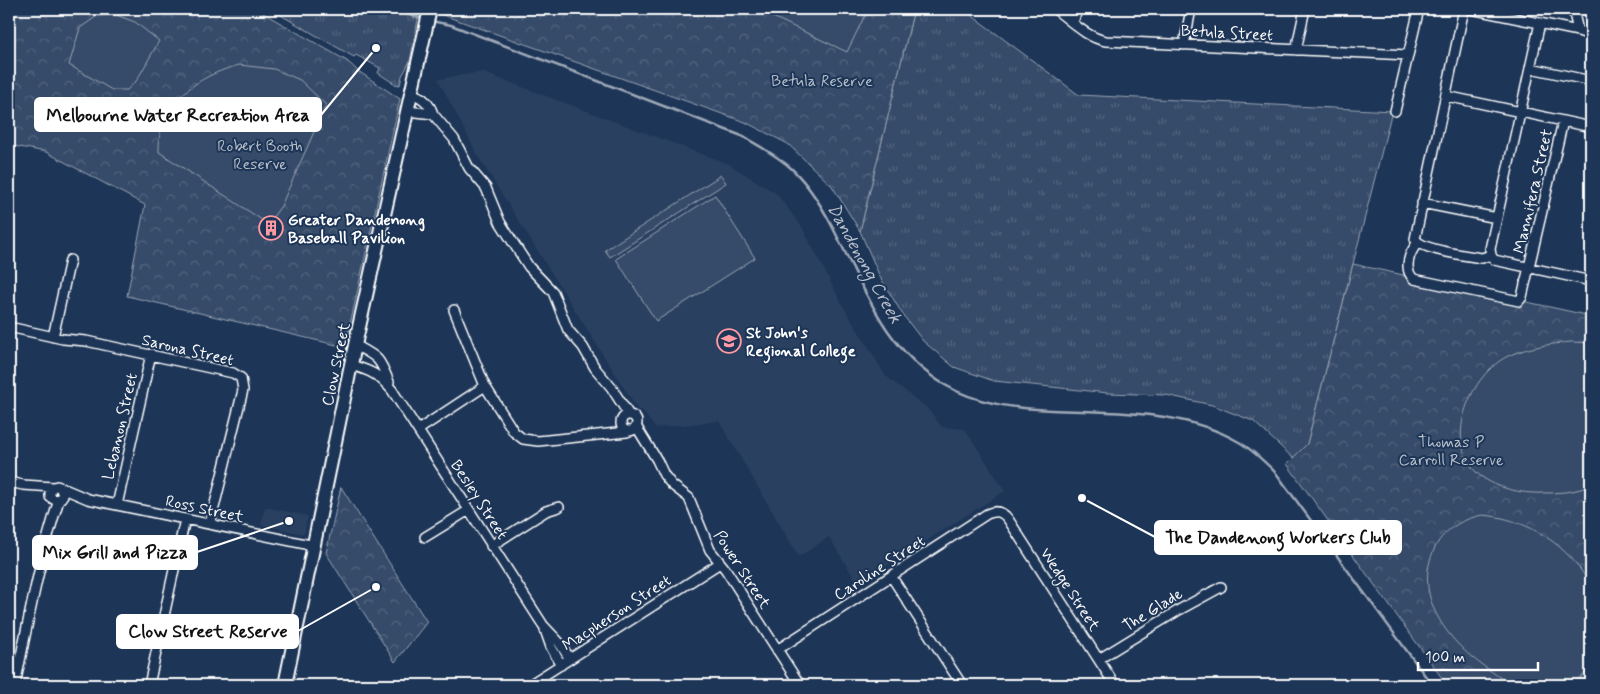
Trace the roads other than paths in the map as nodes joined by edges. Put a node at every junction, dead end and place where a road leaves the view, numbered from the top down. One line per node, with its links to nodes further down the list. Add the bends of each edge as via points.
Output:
1 (430, 9): 19 (main road, Clow Street)
2 (1055, 9): 10 (street, Betula Street)
3 (1078, 9): 10 (street)
4 (1192, 9): 14 (street)
5 (1305, 9): 15 (street)
6 (1419, 9): 16 (street)
7 (1464, 9): 20 (street)
8 (1471, 9): 11 (street)
9 (1573, 9): 12 (street)
10 (1073, 22): 14 (street, Betula Street, via 1102,40)
11 (1540, 23): 12 (street); 17 (street)
12 (1578, 31): 13 (street)
13 (1591, 35)
14 (1184, 45): 15 (street, Betula Street)
15 (1296, 50): 16 (street, Betula Street)
16 (1408, 55): 22 (street)
17 (1531, 68): 18 (street); 23 (street)
18 (1591, 81)
19 (412, 94): 21 (main road, Clow Street); 24 (street, via 420,95)
20 (1446, 96): 23 (street); 27 (street)
21 (408, 111): 24 (street); 37 (main road, Clow Street)
22 (1396, 111)
23 (1521, 112): 25 (street); 28 (street)
24 (433, 114): 42 (street, via 454,139 469,168 486,188 500,222 514,244 553,292 568,330 611,387)
25 (1563, 121): 26 (street); 32 (street, Mannifera Street)
26 (1591, 127)
27 (1422, 203): 28 (street); 29 (street, via 1415,234)
28 (1497, 218): 30 (street)
29 (1418, 243): 30 (street, via 1482,258); 32 (street, Mannifera Street, via 1412,249 1407,270 1414,279 1519,301)
30 (1491, 255): 32 (street, via 1494,260)
31 (70, 260): 36 (street)
32 (1529, 268): 33 (street)
33 (1591, 281)
34 (454, 310): 40 (street)
35 (9, 328): 36 (street, Sarona Street)
36 (53, 337): 38 (street, Sarona Street)
37 (355, 345): 39 (main road, Clow Street); 41 (street, Besley Street, via 376,357)
38 (151, 354): 50 (street, Lebanon Street); 55 (street, Sarona Street, via 233,372 241,378 242,390)
39 (351, 365): 41 (street, Besley Street, via 372,372); 57 (main road, Clow Street)
40 (485, 386): 44 (street); 46 (street, via 514,432 523,439 538,441)
41 (392, 390): 44 (street, Besley Street)
42 (624, 420): 43 (street, Power Street, via 636,419); 45 (street, Power Street, via 623,430); 46 (street)
43 (636, 426): 45 (street); 47 (street, Power Street)
44 (418, 430): 52 (street, Besley Street)
45 (628, 432): 46 (street); 47 (street, Power Street)
46 (602, 434)
47 (647, 446): 59 (street, Power Street, via 672,485 689,498 705,541)
48 (9, 482): 49 (street, Ross Street)
49 (55, 495): 50 (street, Ross Street); 67 (street)
50 (117, 505): 54 (street, Ross Street)
51 (559, 506): 58 (street)
52 (469, 510): 56 (street); 58 (street, Besley Street)
53 (999, 512): 60 (street, Caroline Street, via 987,514); 65 (street, Wedge Street, via 1005,514)
54 (185, 519): 55 (street, Ross Street); 68 (street)
55 (210, 524): 57 (street, Ross Street)
56 (425, 537)
57 (315, 546): 69 (main road, Clow Street)
58 (492, 546): 62 (street, Besley Street)
59 (720, 563): 63 (street, Power Street); 64 (street, Macpherson Street)
60 (891, 576): 63 (street, Caroline Street); 72 (street)
61 (1221, 587): 65 (street, The Glade)
62 (543, 625): 64 (street, Besley Street); 66 (street, Besley Street)
63 (778, 650): 71 (street, Power Street)
64 (570, 659): 66 (street, Macpherson Street)
65 (1099, 660): 73 (street, Wedge Street)
66 (561, 664): 70 (street, Macpherson Street)
67 (17, 685)
68 (149, 685)
69 (285, 685)
70 (529, 685)
71 (800, 685)
72 (962, 685)
73 (1115, 685)

